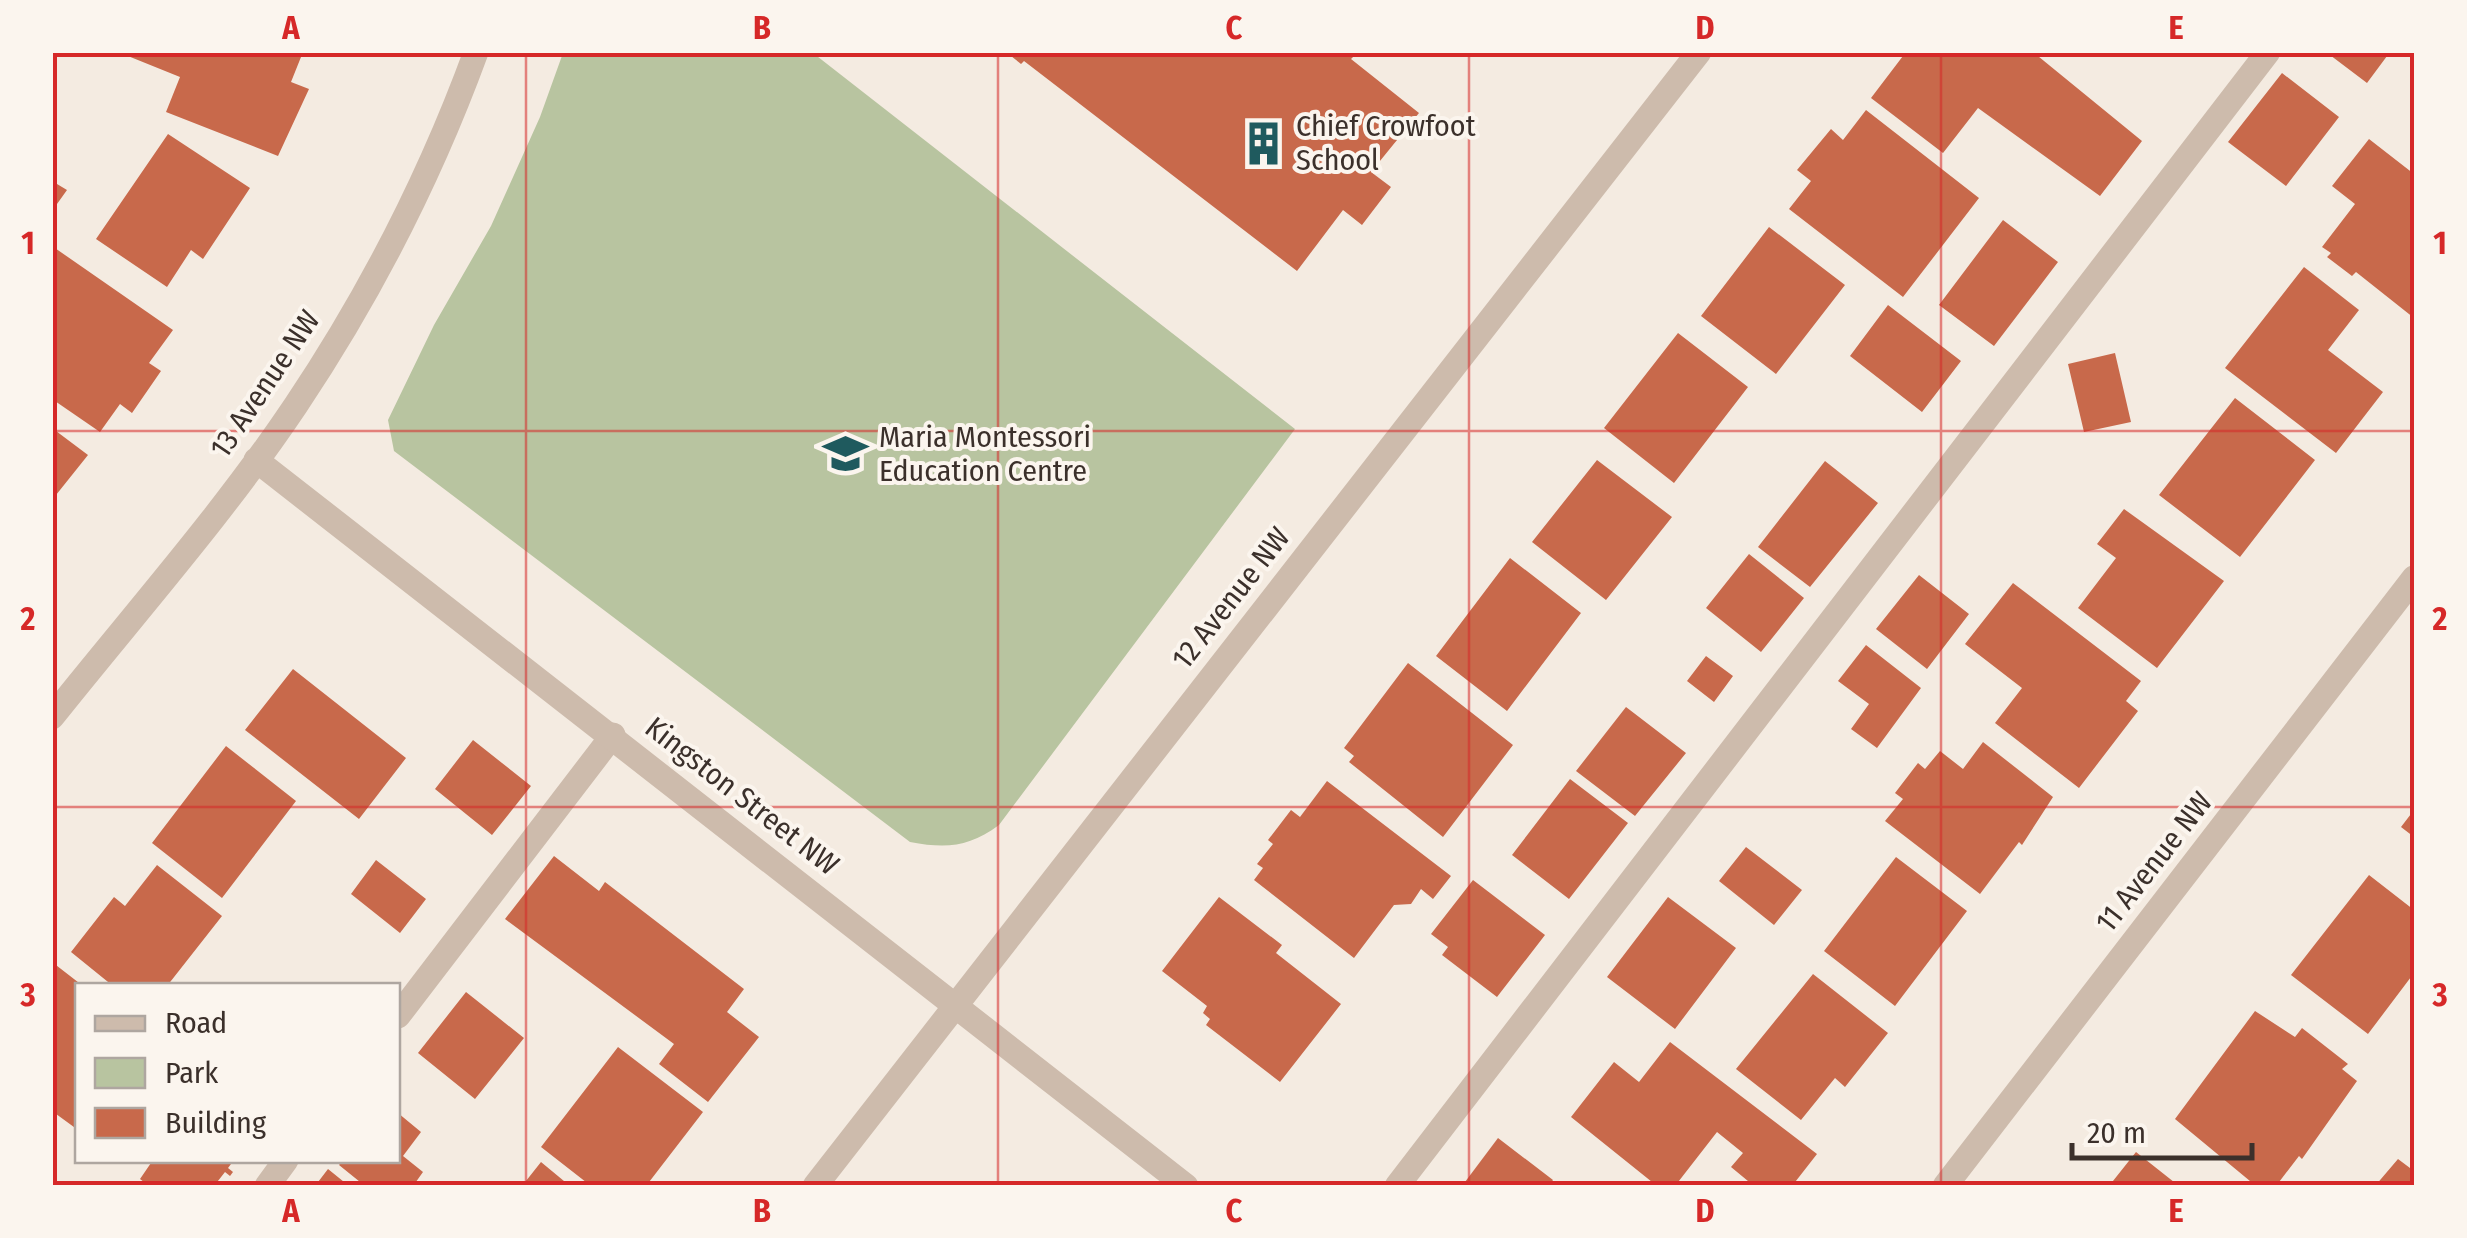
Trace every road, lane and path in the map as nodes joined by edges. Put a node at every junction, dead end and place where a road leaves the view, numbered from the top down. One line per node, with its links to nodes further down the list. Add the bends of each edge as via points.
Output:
1 (476, 52): 4 (street, 13 Avenue NW, via 456,108 371,282)
2 (1699, 52): 8 (street, 12 Avenue NW)
3 (2268, 52): 14 (street)
4 (256, 460): 6 (street, 13 Avenue NW); 7 (street, Kingston Street NW)
5 (2414, 578): 15 (street, 11 Avenue NW)
6 (52, 717)
7 (613, 735): 8 (street, Kingston Street NW); 9 (street)
8 (954, 1006): 12 (street, 12 Avenue NW); 13 (street, Kingston Street NW)
9 (400, 1013)
10 (284, 1163): 11 (street)
11 (267, 1186)
12 (815, 1186)
13 (1186, 1186)
14 (1397, 1186)
15 (1945, 1186)

